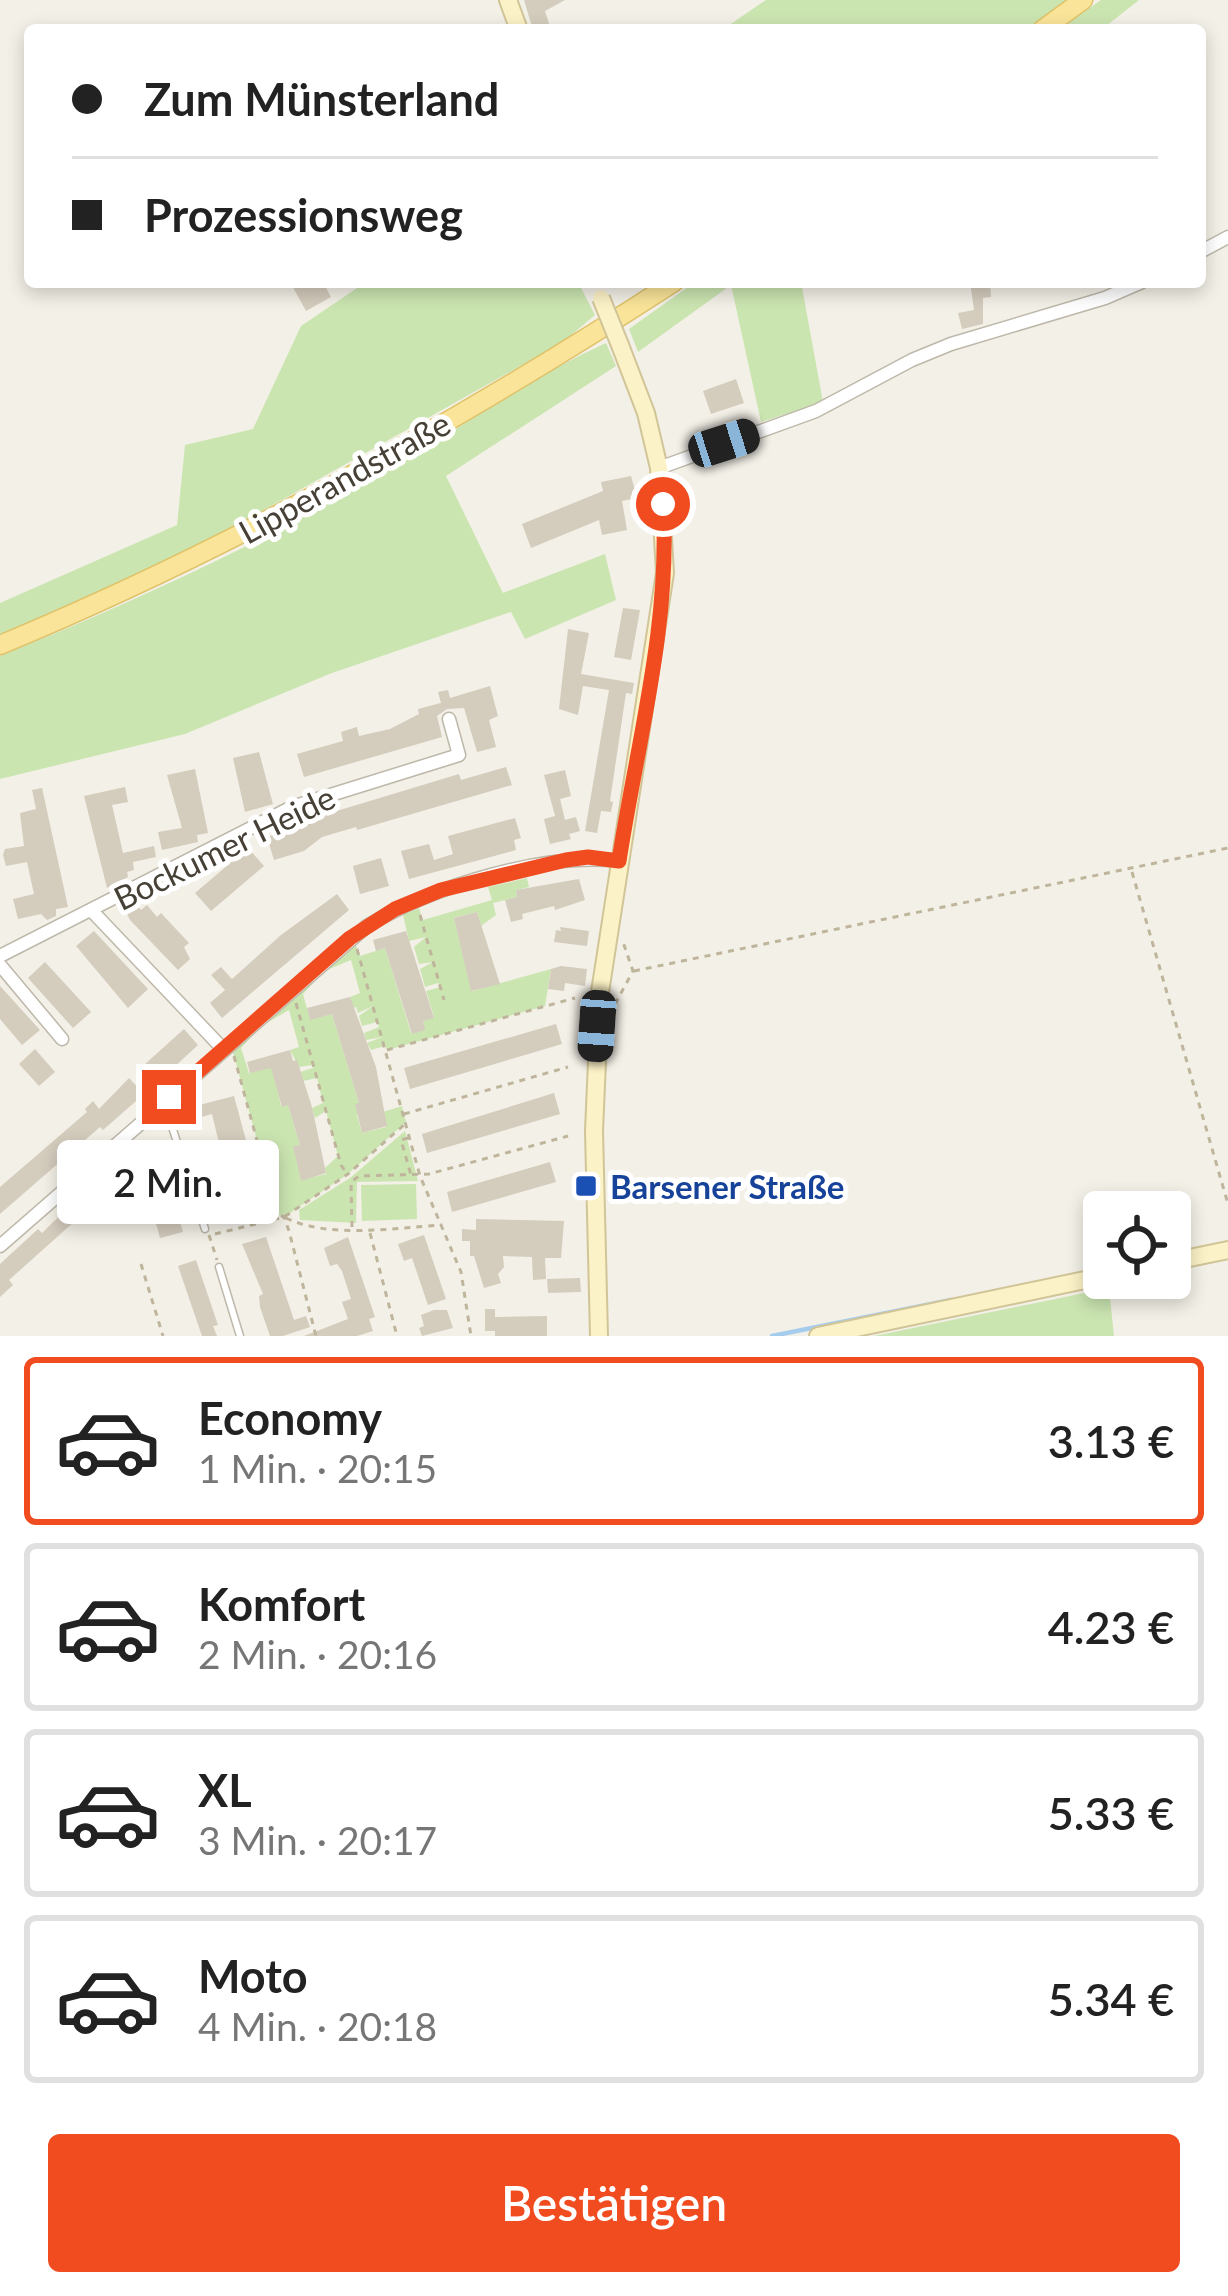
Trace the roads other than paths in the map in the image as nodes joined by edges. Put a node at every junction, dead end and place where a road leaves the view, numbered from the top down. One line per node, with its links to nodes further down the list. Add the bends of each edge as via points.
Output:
1 (1083, 0): 2 (main road)
2 (1050, 24)
3 (664, 288): 7 (main road, Lipperandstraße, via 294,507)
4 (1128, 288): 6 (street, via 951,344 833,404)
5 (598, 290): 6 (street, bridge)
6 (659, 467): 9 (street, via 665,573)
7 (0, 645)
8 (449, 719): 10 (street, Bockumer Heide, via 459,755 292,808)
9 (619, 861): 13 (street, via 566,860 416,899 350,938); 22 (street, via 595,1061)
10 (92, 911): 11 (street, Bockumer Heide); 13 (street, Bockumer Heide)
11 (0, 960): 12 (street, Bockumer Heide)
12 (62, 1040)
13 (225, 1047): 14 (street)
14 (163, 1102): 15 (lane); 16 (street)
15 (207, 1232)
16 (0, 1246)
17 (1228, 1250): 18 (street)
18 (1191, 1258)
19 (219, 1267): 21 (lane)
20 (1083, 1280): 23 (street)
21 (240, 1336)
22 (599, 1336)
23 (818, 1336)

